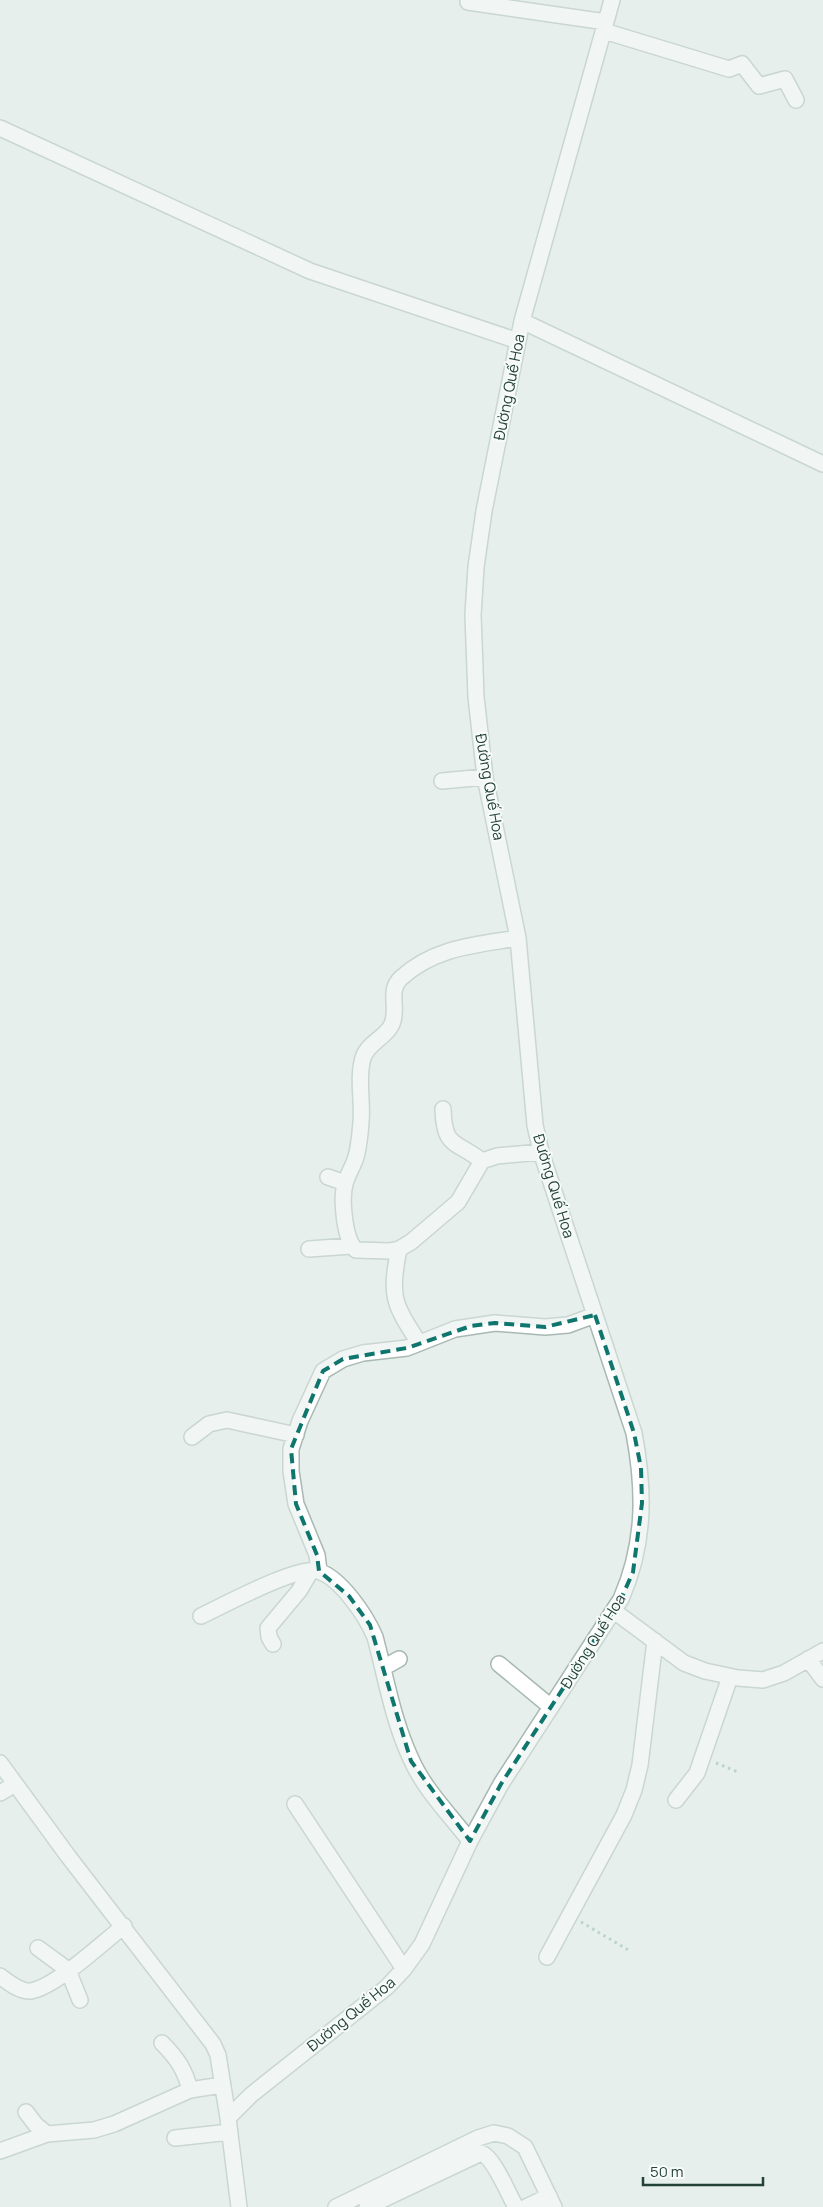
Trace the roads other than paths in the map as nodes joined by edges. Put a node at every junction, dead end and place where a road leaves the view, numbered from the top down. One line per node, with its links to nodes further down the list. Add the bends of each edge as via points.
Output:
1 (612, 0): 3 (street, Đường Quế Hoa)
2 (468, 2): 3 (street)
3 (605, 26): 4 (street, via 729,69 742,64 759,86 785,79); 6 (street, Đường Quế Hoa)
4 (796, 100)
5 (0, 128): 7 (street, via 310,271)
6 (522, 321): 7 (street, Đường Quế Hoa); 8 (street)
7 (518, 341): 9 (street, Đường Quế Hoa, via 484,511 474,596 476,697)
8 (823, 464)
9 (485, 777): 10 (street); 11 (street, Đường Quế Hoa)
10 (442, 781)
11 (518, 938): 13 (street, Đường Quế Hoa, via 535,1125); 16 (street, via 455,947 400,978 393,989 393,1023 363,1057 359,1141 356,1158)
12 (443, 1109): 14 (street, via 444,1128 450,1141)
13 (541, 1152): 14 (street, via 497,1156); 20 (street, Đường Quế Hoa)
14 (482, 1161): 19 (street, via 458,1202)
15 (328, 1177): 16 (street)
16 (345, 1183): 17 (street, via 343,1202)
17 (351, 1246): 18 (street); 19 (street, via 356,1250)
18 (309, 1249)
19 (399, 1249): 21 (street, via 395,1302)
20 (595, 1316): 21 (street, via 568,1325 545,1327 494,1323 471,1326); 25 (street, Đường Quế Hoa, via 634,1434 641,1468 642,1503 633,1572)
21 (419, 1343): 22 (street, via 407,1348 363,1353 343,1359 323,1371)
22 (296, 1435): 23 (street, via 227,1420 209,1424); 24 (street, via 291,1449 291,1471 296,1504 317,1555)
23 (192, 1437)
24 (315, 1571): 26 (street, via 275,1582); 28 (street, via 268,1628); 33 (street, via 349,1596 370,1625)
25 (614, 1610): 27 (street); 36 (street, Đường Quế Hoa)
26 (200, 1616)
27 (654, 1641): 34 (street, via 684,1663); 45 (street, via 640,1765 634,1790 624,1815)
28 (273, 1644)
29 (823, 1651): 31 (street)
30 (399, 1659): 33 (street)
31 (808, 1659): 34 (street, via 763,1680); 35 (street)
32 (498, 1664): 36 (street)
33 (383, 1668): 42 (street, via 411,1761)
34 (730, 1676): 40 (street, via 704,1757 697,1773)
35 (823, 1679)
36 (551, 1707): 42 (street, Đường Quế Hoa, via 500,1784)
37 (0, 1763): 38 (street)
38 (15, 1784): 39 (street); 43 (street)
39 (0, 1793)
40 (676, 1800)
41 (295, 1804): 46 (street)
42 (470, 1841): 46 (street, Đường Quế Hoa, via 422,1944)
43 (124, 1926): 47 (street); 51 (street, via 213,2044 218,2055)
44 (38, 1948): 47 (street)
45 (547, 1958)
46 (404, 1969): 54 (street, Đường Quế Hoa, via 387,1987 251,2095)
47 (68, 1970): 48 (street, via 52,1983 30,1991 14,1987); 49 (street)
48 (0, 1976)
49 (80, 2000)
50 (162, 2043): 52 (street, via 186,2074)
51 (222, 2085): 52 (street); 54 (street)
52 (190, 2090): 55 (street, via 114,2124 94,2130)
53 (26, 2112): 55 (street)
54 (229, 2125): 56 (street); 60 (street)
55 (47, 2134): 57 (street)
56 (175, 2138)
57 (0, 2151)
58 (552, 2202): 61 (street, via 526,2147 508,2136 494,2133); 63 (street)
59 (376, 2205): 62 (street, via 481,2153 491,2162)
60 (239, 2207)
61 (336, 2207)
62 (516, 2207)
63 (526, 2207)

